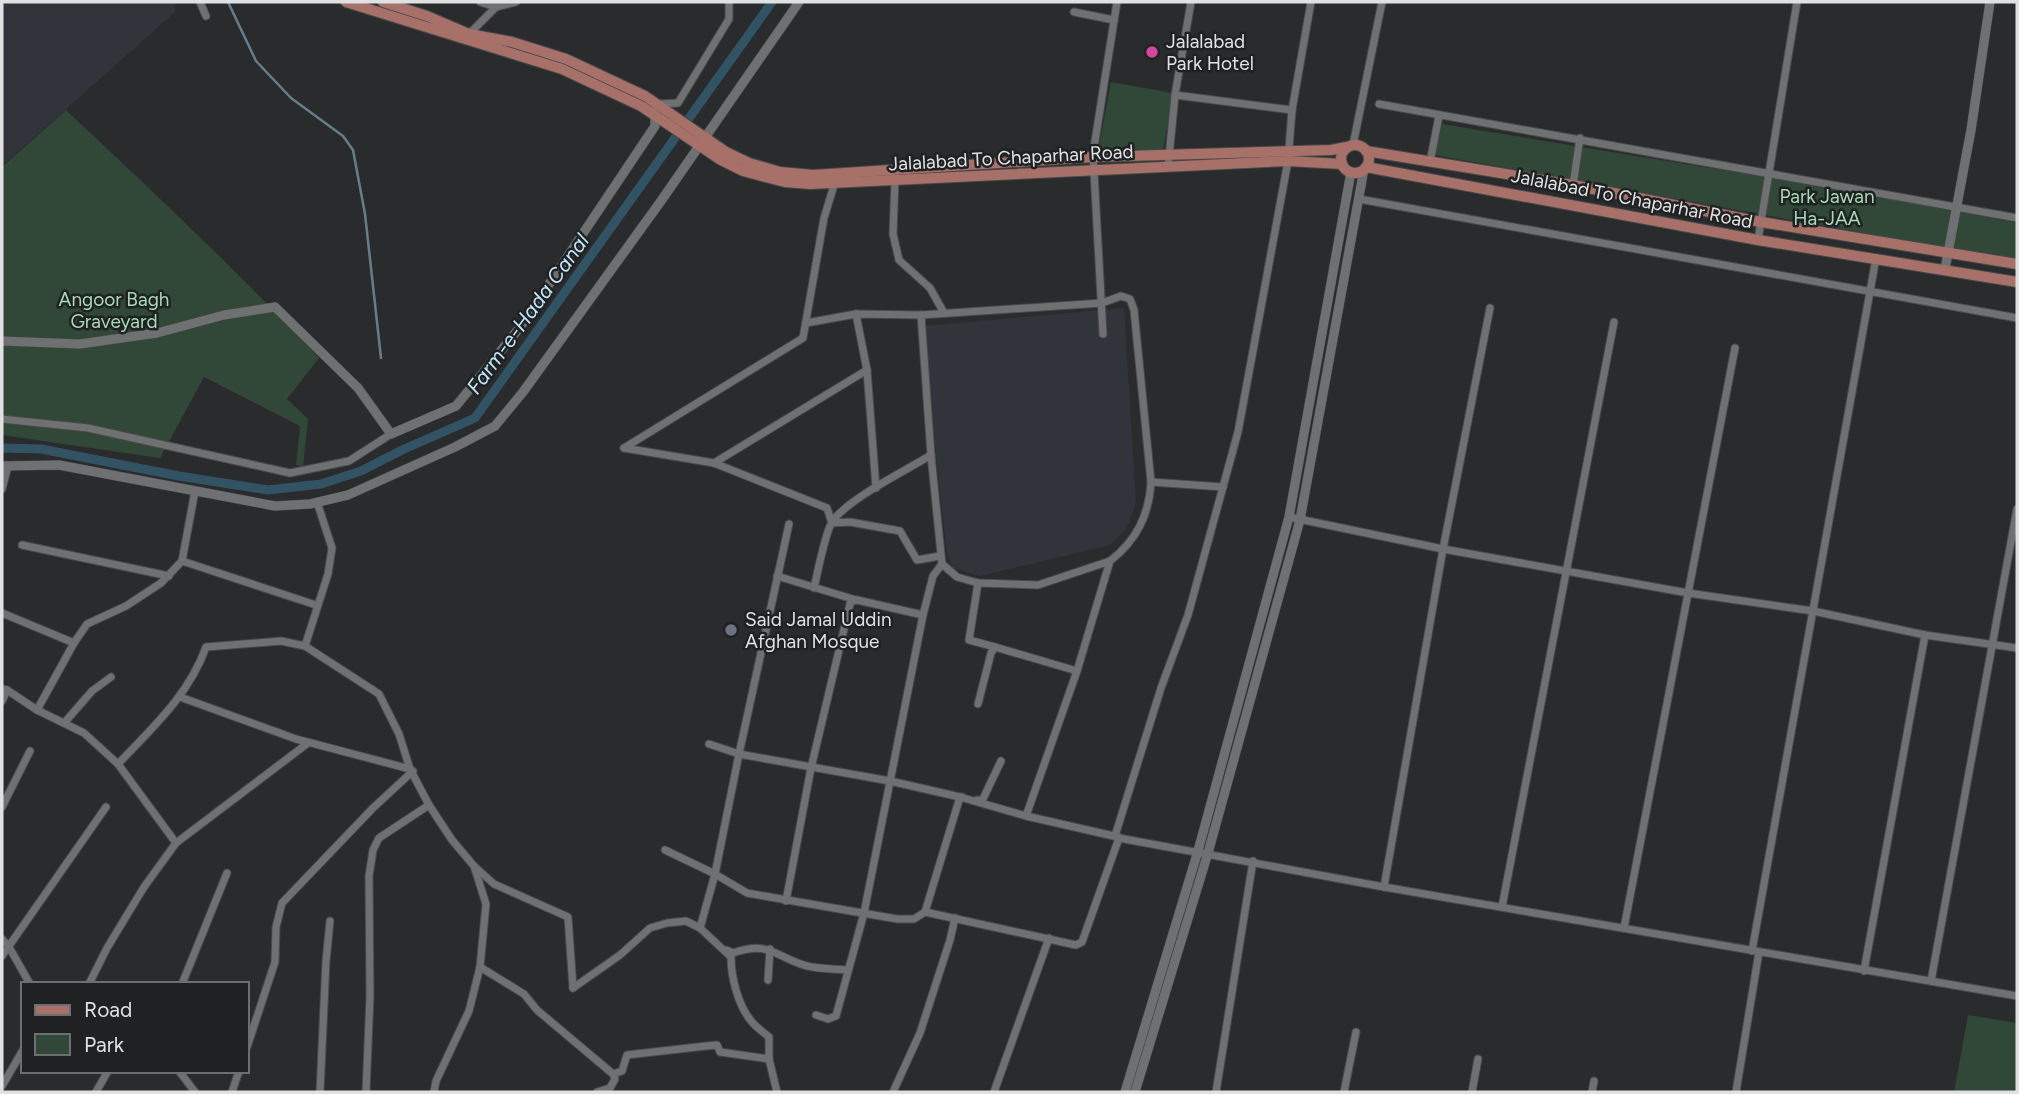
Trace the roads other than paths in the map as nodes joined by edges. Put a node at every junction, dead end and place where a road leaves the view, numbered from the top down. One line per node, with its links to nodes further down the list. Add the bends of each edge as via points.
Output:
1 (200, 2): 16 (street)
2 (346, 2): 20 (main road, via 562,69)
3 (383, 2): 18 (main road)
4 (480, 2): 14 (street)
5 (513, 2): 14 (street)
6 (729, 2): 23 (street, via 729,19 678,103)
7 (799, 2): 25 (street)
8 (1117, 2): 17 (street)
9 (1191, 2): 19 (street)
10 (1311, 2): 22 (street)
11 (1382, 2): 27 (street)
12 (1797, 2): 37 (street)
13 (1990, 2): 42 (street)
14 (496, 7): 18 (street)
15 (1074, 12): 17 (street)
16 (206, 16)
17 (1114, 20): 31 (street)
18 (469, 34): 20 (main road, via 566,59)
19 (1175, 96): 22 (street); 29 (street)
20 (643, 101): 23 (main road)
21 (1379, 104): 24 (street)
22 (1292, 110): 30 (street)
23 (660, 111): 25 (main road); 65 (street, via 655,126 528,315 456,406)
24 (1439, 116): 26 (street); 32 (street)
25 (699, 138): 31 (main road, Jalalabad To Chaparhar Road, via 749,163 813,175); 39 (main road, Jalalabad To Chaparhar Road, via 721,160 763,178 785,183); 74 (street, via 556,347 495,426 348,495)
26 (1580, 138): 37 (street); 40 (street)
27 (1350, 146): 28 (main road, via 1359,145); 30 (main road, Jalalabad To Chaparhar Road); 34 (main road, via 1341,158)
28 (1366, 151): 32 (main road, Jalalabad To Chaparhar Road); 35 (main road, via 1369,160)
29 (1168, 154): 30 (main road, Jalalabad To Chaparhar Road); 31 (main road, Jalalabad To Chaparhar Road); 33 (street)
30 (1289, 155): 33 (main road, Jalalabad To Chaparhar Road); 34 (main road, Jalalabad To Chaparhar Road); 70 (street, via 1238,432)
31 (1093, 158): 36 (street)
32 (1430, 162): 40 (main road, Jalalabad To Chaparhar Road)
33 (1168, 167): 36 (main road, Jalalabad To Chaparhar Road)
34 (1346, 168): 35 (main road, via 1357,172); 76 (street)
35 (1365, 168): 41 (street); 45 (main road, Jalalabad To Chaparhar Road)
36 (1094, 170): 38 (main road, Jalalabad To Chaparhar Road); 52 (street)
37 (1770, 174): 42 (street); 44 (street)
38 (895, 180): 39 (main road, Jalalabad To Chaparhar Road); 54 (street, via 893,234 899,260 930,288)
39 (835, 182): 59 (street, via 824,218)
40 (1573, 186): 44 (main road, Jalalabad To Chaparhar Road)
41 (1359, 200): 51 (street); 77 (street)
42 (1956, 206): 43 (street); 46 (street)
43 (2017, 218)
44 (1761, 222): 45 (street); 46 (main road, Jalalabad To Chaparhar Road)
45 (1758, 240): 47 (main road, Jalalabad To Chaparhar Road)
46 (1948, 251): 48 (main road, Jalalabad To Chaparhar Road); 49 (street)
47 (1876, 257): 49 (main road, Jalalabad To Chaparhar Road); 51 (street)
48 (2017, 264)
49 (1945, 269): 50 (main road, Jalalabad To Chaparhar Road)
50 (2017, 282)
51 (1869, 291): 57 (street); 93 (street)
52 (1102, 303): 54 (street); 60 (street); 69 (street, via 1121,296 1133,305)
53 (1490, 308): 81 (street)
54 (944, 313): 56 (street)
55 (856, 314): 56 (street); 59 (street); 63 (street)
56 (921, 315): 66 (street)
57 (2017, 318)
58 (1614, 322): 85 (street)
59 (806, 323): 67 (street, via 803,338 624,448)
60 (1103, 334)
61 (2, 341): 65 (street, via 80,344 157,333 224,314 275,307 358,388)
62 (1735, 348): 90 (street)
63 (867, 370): 67 (street); 71 (street)
64 (2, 419): 65 (street, via 88,428 290,473 349,461)
65 (391, 434)
66 (931, 455): 71 (street); 82 (street)
67 (714, 463): 78 (street, via 827,508)
68 (5, 466): 72 (street); 73 (street, via 59,465)
69 (1151, 482): 70 (street); 84 (street, via 1142,525)
70 (1223, 487): 124 (street, via 1188,615)
71 (876, 488): 78 (street, via 864,493)
72 (2, 489)
73 (195, 491): 74 (street, via 275,506); 83 (street)
74 (317, 502): 92 (street, via 332,548)
75 (2017, 509): 98 (street)
76 (1289, 517): 77 (street); 127 (street)
77 (1300, 520): 81 (street); 127 (street)
78 (832, 523): 82 (street, via 900,531 917,560); 89 (street)
79 (789, 524): 87 (street)
80 (22, 545): 86 (street)
81 (1443, 549): 85 (street); 132 (street)
82 (941, 560): 88 (street, via 957,577); 95 (street)
83 (182, 561): 86 (street); 92 (street)
84 (1111, 561): 88 (street, via 1038,585); 102 (street)
85 (1565, 571): 90 (street); 134 (street)
86 (169, 576): 97 (street, via 126,607 87,624)
87 (777, 576): 89 (street); 113 (street)
88 (978, 583): 100 (street, via 969,640)
89 (814, 588): 91 (street)
90 (1688, 593): 93 (street); 140 (street)
91 (857, 600): 95 (street); 116 (street, via 850,604)
92 (316, 605): 99 (street)
93 (1813, 611): 96 (street); 146 (street)
94 (2, 613): 97 (street)
95 (923, 615): 118 (street)
96 (1925, 635): 98 (street); 150 (street)
97 (74, 643): 108 (street)
98 (1993, 644): 101 (street); 152 (street)
99 (304, 646): 105 (street, via 281,641 206,647); 117 (street, via 379,694)
100 (995, 648): 102 (street); 107 (street)
101 (2017, 648)
102 (1077, 671): 123 (street)
103 (111, 677): 109 (street)
104 (4, 689): 106 (street); 108 (street)
105 (180, 697): 110 (street); 115 (street)
106 (2, 701)
107 (978, 704)
108 (37, 710): 109 (street)
109 (65, 722): 115 (street)
110 (308, 743): 117 (street); 125 (street)
111 (709, 744): 113 (street)
112 (30, 751): 121 (street)
113 (739, 754): 116 (street); 131 (street)
114 (1001, 761): 119 (street, via 982,801)
115 (118, 764): 125 (street)
116 (811, 768): 118 (street); 133 (street)
117 (411, 770): 120 (street); 159 (street, via 282,902 275,962)
118 (890, 781): 119 (street); 136 (street)
119 (960, 797): 123 (street); 135 (street)
120 (429, 805): 129 (street); 173 (street, via 379,838 373,850)
121 (2, 807)
122 (106, 807): 143 (street)
123 (1026, 816): 124 (street)
124 (1117, 837): 127 (street); 141 (street, via 1082,942 1076,945)
125 (176, 843): 154 (street, via 144,887)
126 (664, 850): 131 (street)
127 (1203, 852): 128 (street); 179 (street); 180 (street)
128 (1254, 861): 132 (street); 181 (street)
129 (474, 866): 139 (street, via 495,884 568,917 573,988 650,928 686,921); 148 (street, via 486,904)
130 (226, 873): 155 (street)
131 (715, 874): 133 (street, via 747,893); 139 (street)
132 (1384, 887): 134 (street)
133 (786, 901): 136 (street)
134 (1502, 907): 140 (street)
135 (925, 912): 136 (street, via 914,919); 137 (street)
136 (864, 913): 149 (street)
137 (954, 918): 141 (street); 177 (street, via 920,1033)
138 (330, 921): 172 (street)
139 (700, 928): 144 (street)
140 (1624, 928): 146 (street)
141 (1049, 938): 178 (street)
142 (2, 939): 143 (street)
143 (9, 947): 147 (street); 153 (street)
144 (719, 947): 145 (street, via 733,953); 161 (street, via 732,957 744,1011 769,1037)
145 (770, 949): 149 (street, via 807,966); 151 (street)
146 (1756, 951): 150 (street); 185 (street)
147 (2, 956)
148 (480, 967): 166 (street, via 524,994); 174 (street, via 469,1011)
149 (846, 970): 157 (street, via 836,1016)
150 (1864, 971): 152 (street)
151 (768, 980)
152 (1931, 981): 156 (street)
153 (29, 982)
154 (90, 982)
155 (183, 982)
156 (2017, 996)
157 (816, 1015)
158 (1356, 1032): 182 (street)
159 (248, 1044)
160 (21, 1053): 168 (street)
161 (769, 1059): 166 (street, via 730,1055 720,1052 717,1045 706,1046 627,1055 622,1071); 176 (street)
162 (1478, 1059): 183 (street)
163 (107, 1073): 169 (street)
164 (180, 1073): 170 (street)
165 (238, 1073): 171 (street)
166 (613, 1074): 175 (street, via 610,1088)
167 (1594, 1082): 184 (street)
168 (2, 1086)
169 (96, 1092)
170 (195, 1092)
171 (232, 1092)
172 (320, 1092)
173 (366, 1092)
174 (434, 1092)
175 (597, 1092)
176 (777, 1092)
177 (893, 1092)
178 (993, 1092)
179 (1125, 1092)
180 (1135, 1092)
181 (1216, 1092)
182 (1344, 1092)
183 (1472, 1092)
184 (1592, 1092)
185 (1736, 1092)

